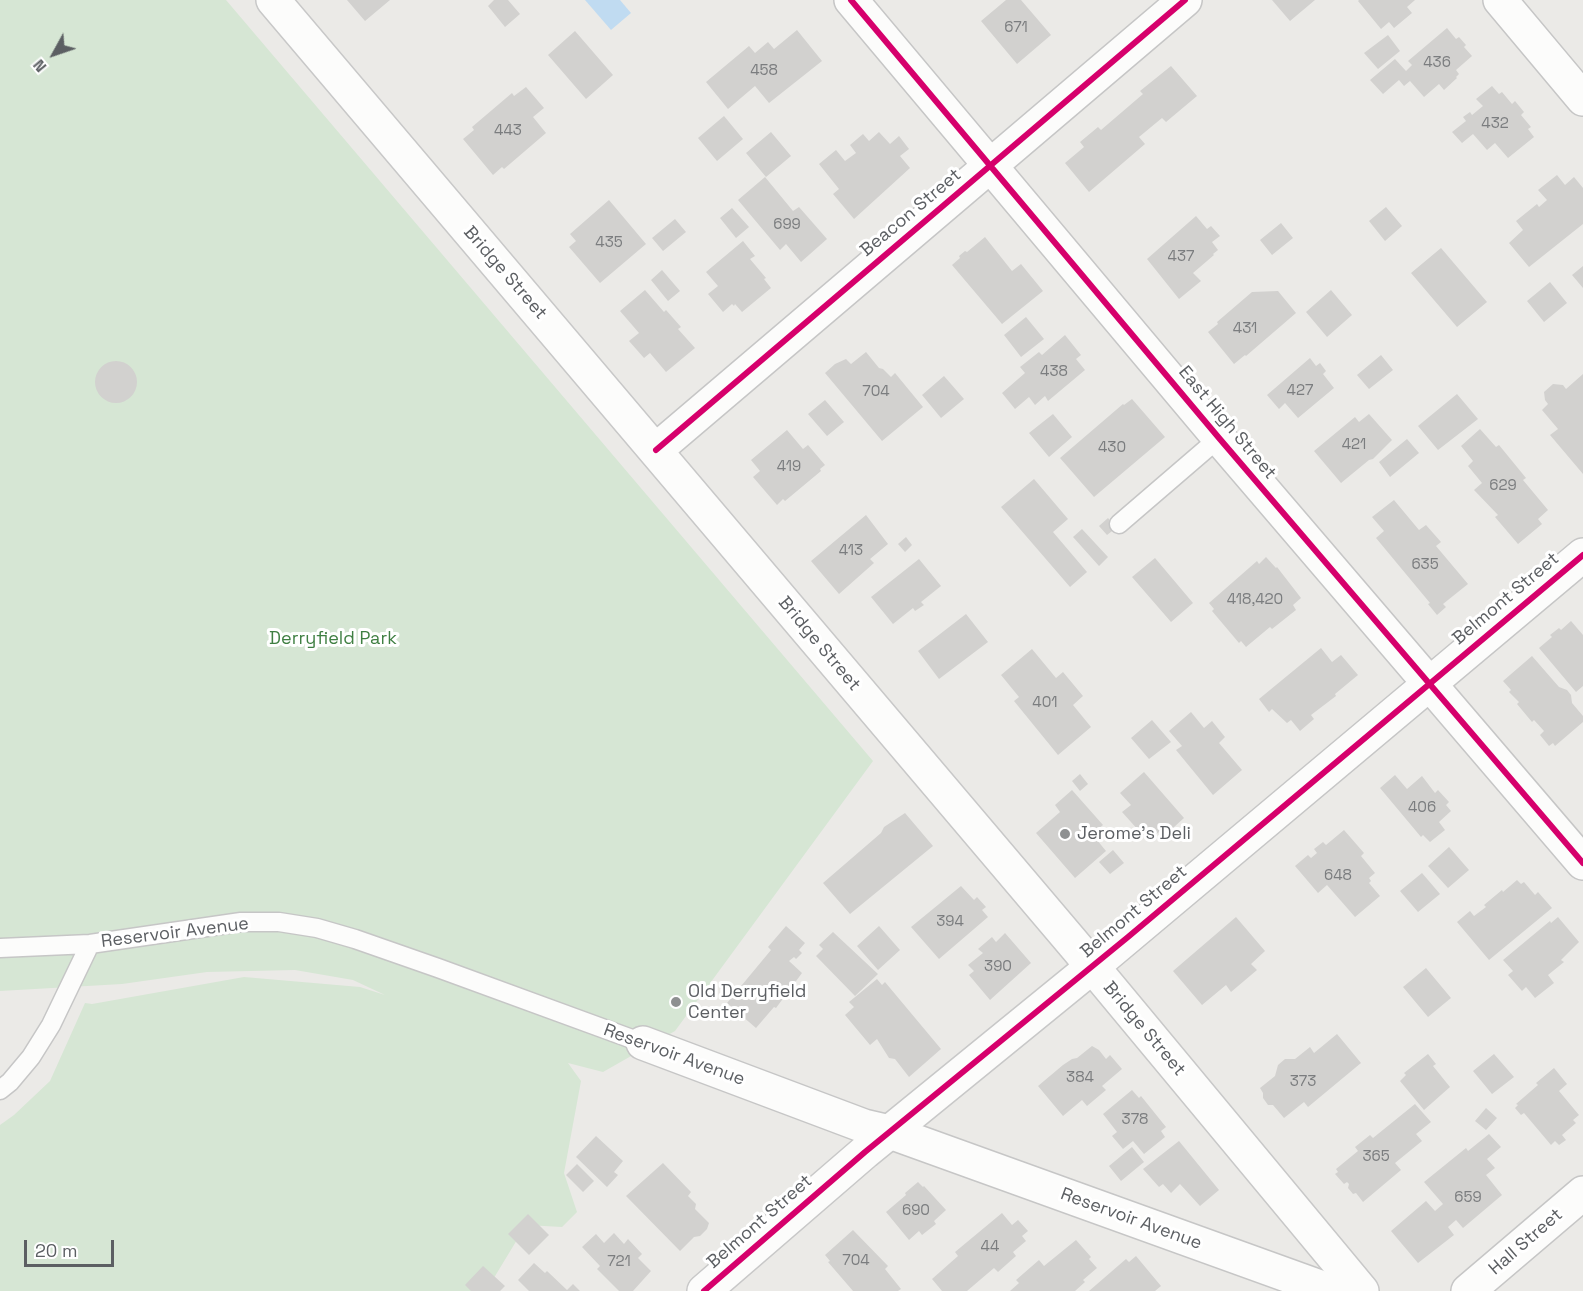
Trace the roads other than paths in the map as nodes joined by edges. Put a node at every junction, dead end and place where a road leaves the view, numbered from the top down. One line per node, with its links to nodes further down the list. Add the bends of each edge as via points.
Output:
1 (273, 0): 8 (street, Bridge Street)
2 (851, 0): 6 (street, East High Street)
3 (1185, 0): 6 (street, Beacon Street)
4 (1500, 0): 5 (street)
5 (1583, 99)
6 (991, 165): 7 (street, East High Street); 8 (street, Beacon Street)
7 (1220, 438): 9 (lane); 11 (street, East High Street)
8 (656, 450): 15 (street, Bridge Street)
9 (1119, 524)
10 (1583, 555): 11 (street, Belmont Street)
11 (1431, 683): 12 (street, East High Street); 15 (street, Belmont Street)
12 (1583, 863)
13 (90, 944): 14 (lane, Reservoir Avenue); 16 (lane, Reservoir Avenue, via 241,922 317,928); 17 (lane, via 51,1025 31,1057)
14 (0, 948)
15 (1092, 967): 18 (street, Belmont Street); 22 (street, Bridge Street)
16 (643, 1043): 18 (street, Reservoir Avenue)
17 (0, 1090)
18 (877, 1129): 20 (street, Belmont Street); 21 (street, Reservoir Avenue)
19 (1583, 1193): 23 (street, Hall Street)
20 (704, 1291)
21 (1331, 1291)
22 (1362, 1291)
23 (1468, 1291)

